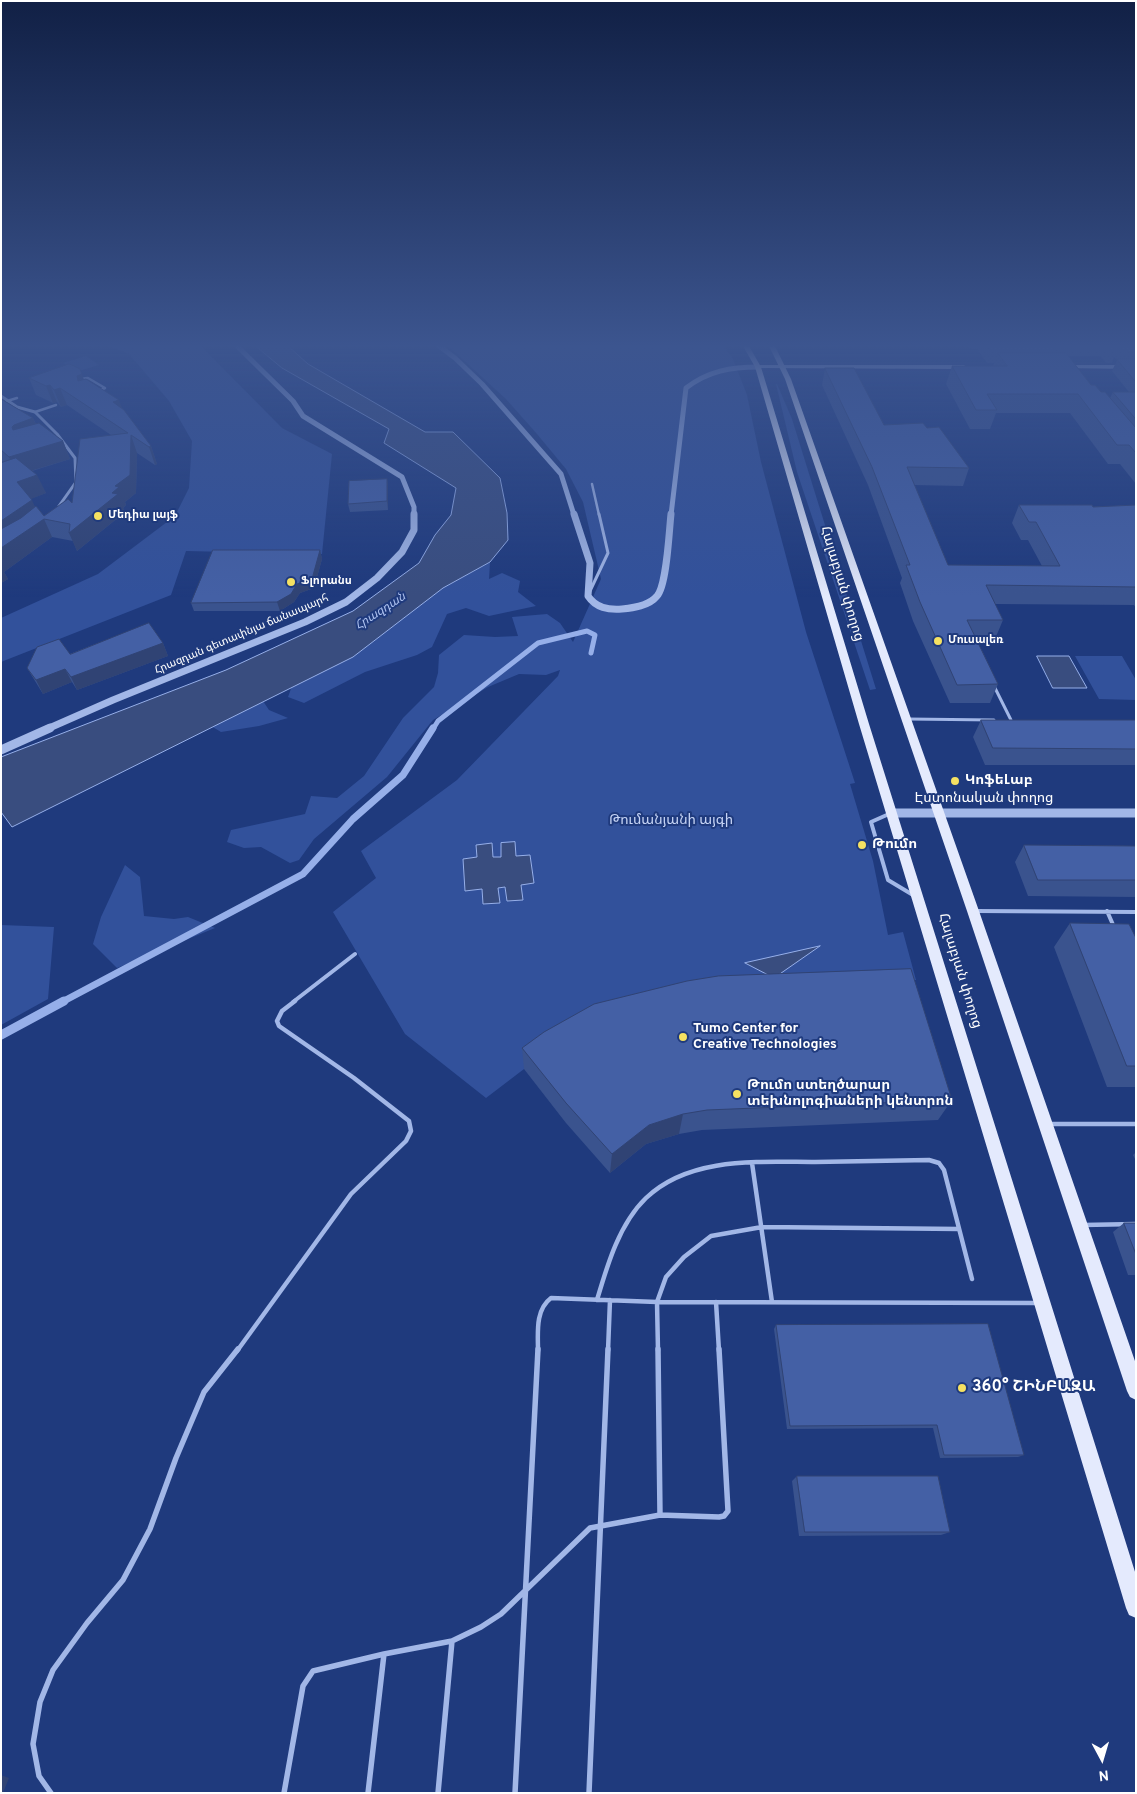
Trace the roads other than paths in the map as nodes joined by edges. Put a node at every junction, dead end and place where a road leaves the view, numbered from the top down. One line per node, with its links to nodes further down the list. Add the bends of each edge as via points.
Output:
1 (53, 430): 7 (street)
2 (325, 430): 16 (street, Հրազդան գետափնյա ճանապարհ, via 402,478 414,507 414,530 402,552 377,578 346,602 305,622 113,700)
3 (522, 430): 11 (street, via 561,474 590,563)
4 (681, 430): 11 (street, via 660,594 647,604 625,609 596,606)
5 (777, 430): 18 (main road, Հալաբյան փողոց)
6 (805, 430): 13 (main road, Հալաբյան փողոց)
7 (57, 434): 8 (lane); 10 (street, via 76,458 76,482)
8 (48, 437)
9 (592, 484): 11 (lane, via 608,553)
10 (55, 510)
11 (588, 596)
12 (993, 686): 14 (lane)
13 (907, 719): 14 (lane); 17 (main road, Հալաբյան փողոց)
14 (1010, 720): 15 (lane)
15 (1019, 720)
16 (1, 750)
17 (939, 812): 18 (street, Էստոնական փողոց); 19 (street, Էստոնական փողոց); 22 (main road, Հալաբյան փողոց)
18 (892, 813): 20 (main road, Հալաբյան փողոց); 20 (lane, via 870,822 888,880)
19 (1136, 813)
20 (919, 899): 39 (main road, Հալաբյան փողոց)
21 (1107, 911): 22 (lane); 23 (lane); 24 (lane)
22 (973, 912): 26 (main road, Հալաբյան փողոց)
23 (1136, 912)
24 (1114, 928)
25 (355, 954): 47 (lane, via 282,1011 277,1021 279,1026 409,1121 411,1131 406,1141 351,1194 250,1335 204,1392 150,1529 123,1580 53,1670 40,1702 33,1744 39,1776)
26 (1044, 1124): 27 (lane); 30 (main road, Հալաբյան փողոց)
27 (1136, 1124)
28 (752, 1163): 31 (lane); 32 (lane, via 929,1160 939,1163 944,1170); 34 (lane, via 697,1170 670,1181 642,1202 620,1236)
29 (1136, 1224): 30 (lane)
30 (1079, 1225): 40 (main road, Հալաբյան փողոց)
31 (762, 1227): 32 (lane); 36 (lane, via 711,1236 684,1257 666,1277); 38 (lane)
32 (959, 1229): 33 (lane)
33 (972, 1280)
34 (597, 1300): 35 (lane); 43 (lane, via 551,1298 540,1309)
35 (610, 1300): 36 (lane); 42 (lane)
36 (657, 1302): 37 (lane); 41 (lane)
37 (716, 1302): 38 (lane); 41 (lane, via 728,1511 719,1517)
38 (772, 1302): 39 (lane)
39 (1043, 1303): 44 (main road, Հալաբյան փողոց)
40 (1136, 1391)
41 (660, 1515): 42 (lane)
42 (600, 1526): 43 (lane, via 590,1528); 52 (lane)
43 (526, 1589): 45 (lane, via 501,1614); 51 (lane)
44 (1136, 1608)
45 (452, 1641): 46 (lane); 50 (lane)
46 (384, 1654): 48 (lane, via 313,1671 303,1686); 49 (lane)
47 (51, 1793)
48 (284, 1793)
49 (368, 1793)
50 (438, 1793)
51 (515, 1793)
52 (589, 1793)

